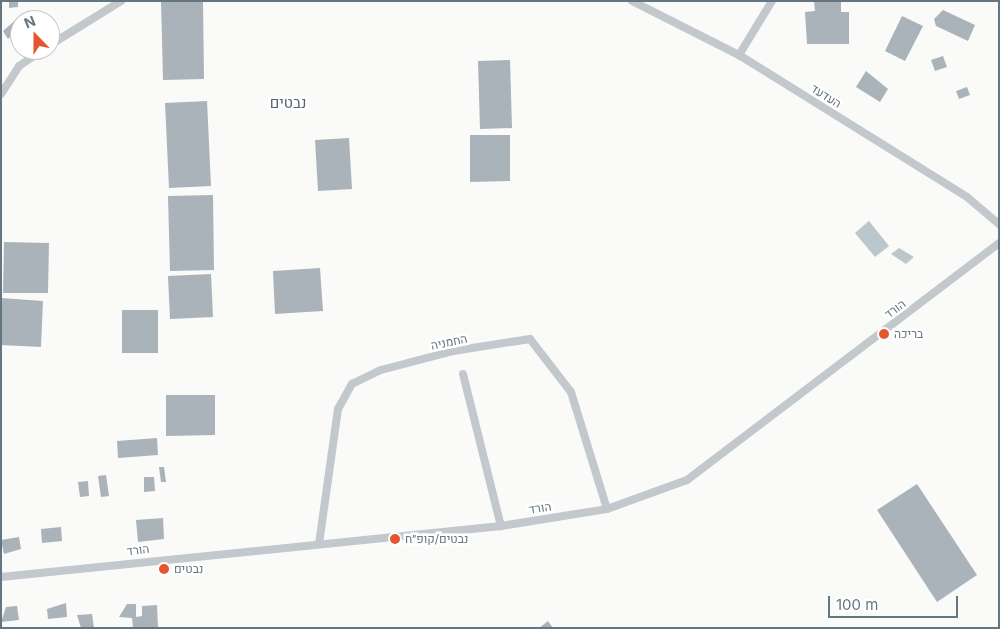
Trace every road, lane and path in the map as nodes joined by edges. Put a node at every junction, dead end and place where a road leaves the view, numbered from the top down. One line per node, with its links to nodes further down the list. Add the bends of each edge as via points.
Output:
1 (121, 1): 4 (street)
2 (632, 1): 5 (street, העדעד)
3 (772, 1): 5 (street)
4 (60, 39)
5 (739, 56): 8 (street, העדעד, via 967,198)
6 (28, 60): 7 (street, via 19,66)
7 (1, 94)
8 (999, 224)
9 (999, 243): 11 (street, הורד, via 687,480)
10 (463, 374): 12 (street)
11 (607, 509): 12 (street, הורד); 13 (street, החמניה, via 571,392 530,339 453,351 381,370 352,384 338,409)
12 (501, 526): 13 (street, הורד)
13 (319, 544): 14 (street, הורד)
14 (1, 578)

